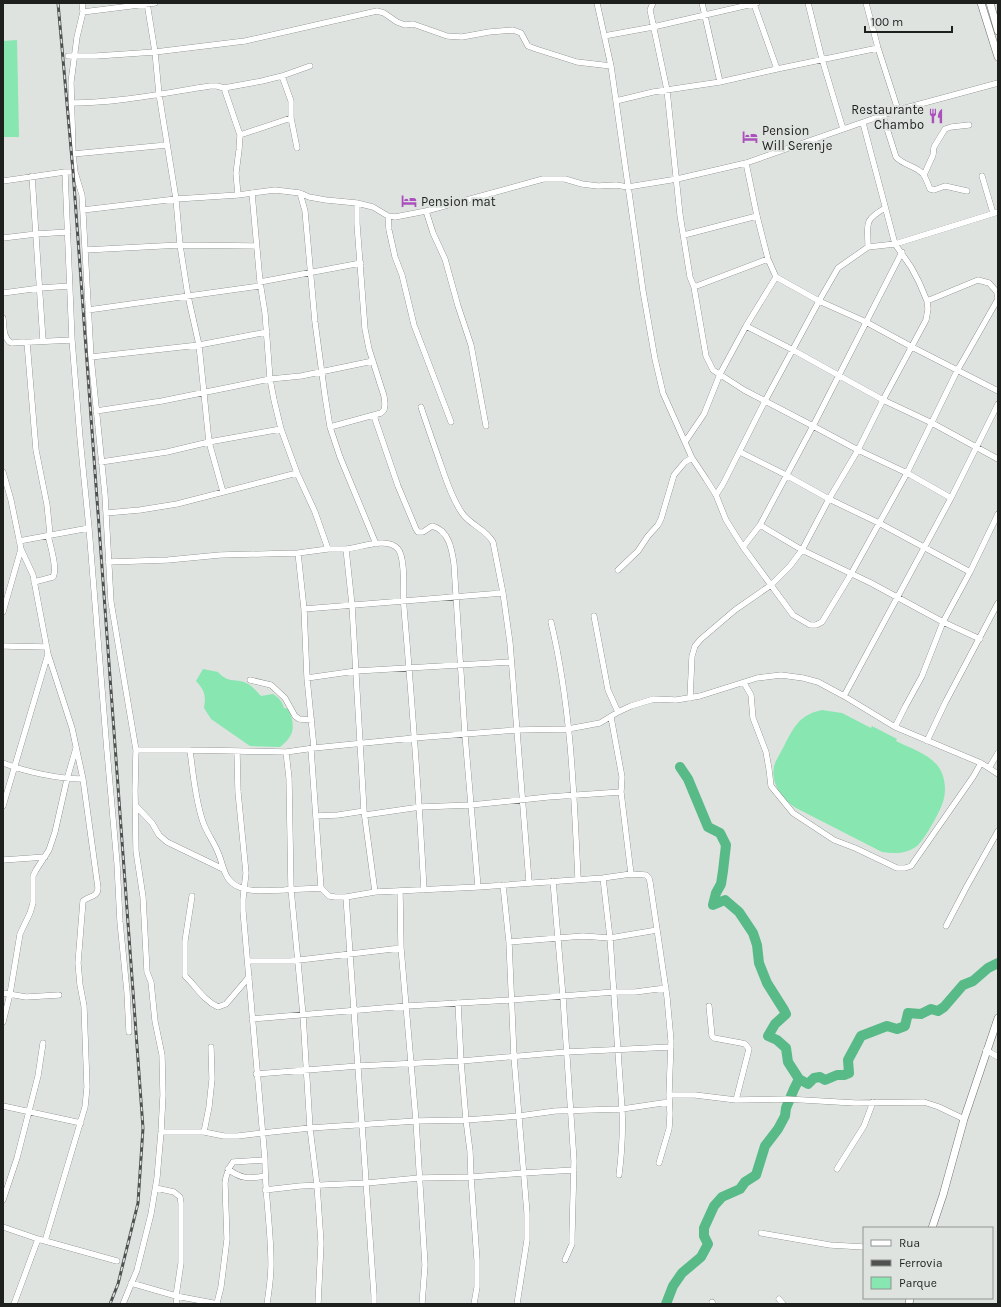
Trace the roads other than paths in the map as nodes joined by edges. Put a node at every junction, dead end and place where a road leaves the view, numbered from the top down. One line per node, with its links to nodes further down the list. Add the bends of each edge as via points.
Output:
1 (82, 3): 12 (street)
2 (147, 3): 3 (street); 12 (street); 18 (street)
3 (155, 3)
4 (597, 3): 16 (street)
5 (653, 3): 14 (street, via 650,10)
6 (702, 3): 13 (street)
7 (755, 3): 13 (street); 24 (street)
8 (808, 3): 21 (street)
9 (866, 3): 17 (street)
10 (981, 3): 20 (street)
11 (990, 3): 15 (street)
12 (83, 12): 19 (street)
13 (705, 14): 14 (street); 26 (street)
14 (653, 27): 16 (street); 29 (street)
15 (998, 31)
16 (604, 36): 23 (street)
17 (878, 48): 21 (street); 33 (street)
18 (155, 52): 19 (street); 23 (street, via 245,41 377,11 397,22 413,24 447,36 462,37 512,30 521,33 528,46 536,50 577,62); 30 (street)
19 (71, 56): 32 (street)
20 (998, 57)
21 (822, 59): 24 (street); 38 (street)
22 (310, 66): 25 (street)
23 (611, 66): 31 (street)
24 (777, 69): 26 (street)
25 (282, 76): 28 (street); 35 (street, via 291,101)
26 (720, 82): 29 (street)
27 (998, 83): 33 (street)
28 (224, 88): 30 (street, via 210,86); 39 (street)
29 (667, 90): 31 (street); 49 (street)
30 (159, 94): 32 (street, via 97,103); 40 (street)
31 (616, 101): 51 (street)
32 (72, 103): 42 (street)
33 (898, 110): 34 (street)
34 (883, 116): 36 (street); 46 (street, via 896,157)
35 (291, 118): 39 (street); 41 (street)
36 (863, 123): 38 (street); 58 (street)
37 (969, 125): 46 (street, via 945,129 934,147)
38 (843, 129): 43 (street)
39 (240, 135): 55 (street, via 236,174)
40 (167, 145): 42 (street); 56 (street)
41 (297, 148)
42 (73, 154): 45 (street)
43 (746, 163): 49 (street); 63 (street)
44 (65, 172): 45 (street); 47 (street); 64 (street)
45 (75, 172): 59 (street, via 82,195)
46 (924, 175): 52 (street, via 930,189 945,186)
47 (32, 176): 50 (street); 65 (street)
48 (982, 176): 61 (street)
49 (677, 179): 51 (street); 66 (street)
50 (3, 181)
51 (628, 187): 60 (street, via 582,184 565,179 543,179); 119 (street, via 655,358 663,393)
52 (967, 191)
53 (252, 193): 54 (street, via 275,190); 55 (street); 70 (street)
54 (300, 193): 57 (street, via 326,200); 76 (street, via 305,211)
55 (238, 195): 56 (street)
56 (176, 199): 59 (street); 69 (street)
57 (357, 203): 62 (street, via 373,207); 75 (street)
58 (885, 208): 68 (street); 71 (street, via 869,220)
59 (83, 210): 72 (street)
60 (426, 211): 62 (street); 114 (street, via 445,259 471,345)
61 (996, 213): 68 (street)
62 (388, 216): 112 (street, via 395,257 414,325)
63 (757, 216): 66 (street); 74 (street)
64 (68, 232): 65 (street); 79 (street)
65 (36, 234): 67 (street); 81 (street)
66 (684, 235): 80 (street, via 690,277)
67 (3, 238)
68 (895, 244): 71 (street); 73 (street)
69 (180, 245): 70 (street); 72 (street); 83 (street)
70 (256, 246): 78 (street)
71 (868, 247): 84 (street, via 838,268)
72 (85, 250): 86 (street)
73 (902, 252): 85 (street); 88 (street)
74 (768, 259): 77 (street); 80 (street)
75 (361, 263): 76 (street); 98 (street, via 365,329)
76 (310, 272): 78 (street); 99 (street)
77 (776, 277): 84 (street); 89 (street)
78 (260, 284): 83 (street); 90 (street)
79 (70, 286): 81 (street); 91 (street)
80 (694, 287): 101 (street, via 706,356 713,370)
81 (40, 288): 82 (street); 92 (street)
82 (3, 292)
83 (188, 296): 86 (street); 94 (street)
84 (819, 301): 88 (street); 96 (street)
85 (927, 301): 95 (street, via 926,320); 100 (street, via 978,280 989,283 997,292 998,299)
86 (88, 310): 97 (street)
87 (3, 318): 93 (street, via 7,340 11,343)
88 (866, 322): 95 (street); 102 (street)
89 (746, 326): 96 (street); 101 (street)
90 (267, 332): 94 (street); 103 (street)
91 (72, 340): 92 (street); 138 (street)
92 (43, 341): 93 (street)
93 (27, 342): 139 (street, via 36,450 47,504)
94 (199, 345): 97 (street); 105 (street)
95 (912, 347): 100 (street); 106 (street)
96 (793, 350): 102 (street); 107 (street)
97 (91, 357): 110 (street)
98 (373, 361): 99 (street); 111 (street, via 385,404 384,410)
99 (321, 371): 103 (street); 116 (street)
100 (957, 371): 104 (street); 113 (street)
101 (720, 374): 107 (street); 119 (street, via 704,414)
102 (840, 376): 106 (street); 115 (street)
103 (270, 379): 105 (street); 117 (street)
104 (998, 391)
105 (204, 393): 110 (street); 118 (street)
106 (883, 400): 113 (street); 121 (street)
107 (765, 401): 115 (street); 122 (street)
108 (998, 404): 120 (street)
109 (421, 407): 155 (street, via 456,503 463,514 489,534 493,542)
110 (96, 411): 125 (street)
111 (374, 416): 116 (street); 156 (street, via 416,529 423,532 432,526 436,527 447,538 452,551)
112 (451, 422)
113 (932, 423): 120 (street); 128 (street)
114 (486, 426)
115 (813, 426): 121 (street); 129 (street)
116 (330, 427): 141 (street)
117 (281, 429): 118 (street); 127 (street)
118 (210, 442): 125 (street, via 167,452); 130 (street)
119 (684, 442): 123 (street)
120 (976, 448): 124 (street); 132 (street)
121 (858, 450): 128 (street); 133 (street)
122 (740, 452): 129 (street); 131 (street)
123 (692, 458): 131 (street); 150 (street, via 674,475 658,525 638,551)
124 (998, 459)
125 (101, 462): 134 (street)
126 (3, 472): 140 (street)
127 (297, 473): 130 (street); 145 (street)
128 (907, 473): 132 (street); 136 (street)
129 (786, 475): 133 (street); 137 (street)
130 (223, 492): 134 (street, via 178,504)
131 (716, 495): 142 (street, via 726,520)
132 (951, 498): 143 (street)
133 (829, 499): 136 (street); 147 (street)
134 (106, 513): 149 (street)
135 (998, 514): 151 (street)
136 (879, 523): 143 (street); 152 (street)
137 (760, 524): 142 (street); 147 (street)
138 (89, 528): 139 (street); 255 (street, via 106,751 118,863)
139 (49, 535): 140 (street); 153 (street, via 55,574 53,577)
140 (19, 541): 144 (street)
141 (376, 544): 146 (street); 158 (street, via 388,543 399,550 402,558)
142 (743, 547): 154 (street)
143 (924, 548): 151 (street); 157 (street)
144 (21, 549): 153 (street); 162 (street)
145 (328, 549): 146 (street); 148 (street)
146 (346, 549): 160 (street)
147 (802, 550): 152 (street); 154 (street)
148 (298, 553): 149 (street); 161 (street)
149 (108, 562): 190 (street, via 111,602)
150 (618, 570)
151 (970, 572): 165 (street)
152 (851, 574): 154 (street, via 822,622 816,625 810,625 793,614); 157 (street)
153 (34, 582): 168 (street)
154 (771, 586): 177 (street, via 735,610 695,646 692,656)
155 (504, 592): 156 (street); 169 (street)
156 (456, 596): 158 (street); 170 (street)
157 (897, 598): 165 (street); 176 (street)
158 (403, 601): 160 (street); 171 (street)
159 (998, 603): 166 (street)
160 (352, 605): 161 (street); 172 (street)
161 (304, 609): 173 (street)
162 (3, 612)
163 (594, 616): 178 (street, via 608,690)
164 (551, 622): 182 (street, via 558,653)
165 (943, 622): 166 (street); 181 (street, via 922,676)
166 (980, 639): 186 (street)
167 (3, 646): 168 (street)
168 (48, 650): 188 (street); 197 (street)
169 (511, 662): 170 (street); 183 (street)
170 (460, 666): 171 (street); 184 (street)
171 (409, 667): 172 (street); 185 (street)
172 (356, 671): 173 (street); 187 (street)
173 (307, 678): 180 (street)
174 (250, 680): 180 (street, via 271,685 285,698 295,716 299,719)
175 (744, 683): 176 (street, via 757,678 781,675 818,682); 177 (street); 196 (street, via 751,695 753,718 766,752 771,786 780,798 793,813 834,840 897,868 911,866)
176 (844, 696): 181 (street)
177 (690, 698): 178 (street, via 654,699)
178 (618, 712): 179 (street)
179 (611, 716): 182 (street, via 600,723); 202 (street, via 622,777)
180 (312, 720): 189 (street)
181 (895, 727): 186 (street)
182 (568, 728): 183 (street); 203 (street)
183 (517, 730): 184 (street); 204 (street)
184 (465, 735): 185 (street); 205 (street)
185 (414, 738): 187 (street); 208 (street)
186 (927, 741): 196 (street)
187 (361, 743): 189 (street); 209 (street)
188 (76, 748): 200 (street); 201 (street)
189 (313, 748): 193 (street); 210 (street)
190 (136, 750): 191 (street); 207 (street)
191 (190, 750): 192 (street); 214 (street, via 202,821 220,856)
192 (237, 751): 193 (street); 223 (street)
193 (286, 752): 224 (street, via 290,784)
194 (998, 753): 198 (street)
195 (3, 763): 197 (street)
196 (981, 763): 198 (street)
197 (14, 767): 200 (street); 206 (street)
198 (989, 768): 199 (street)
199 (998, 774)
200 (67, 779): 201 (street); 212 (street, via 55,832)
201 (83, 779): 280 (street, via 98,892 82,901 78,963 84,1006 87,1087)
202 (621, 792): 203 (street); 215 (street)
203 (574, 796): 204 (street); 217 (street)
204 (522, 800): 205 (street); 219 (street)
205 (471, 805): 208 (street); 221 (street)
206 (3, 806)
207 (136, 806): 214 (street, via 167,842); 283 (street, via 136,851 147,972 151,982 162,1055)
208 (420, 807): 209 (street); 225 (street)
209 (365, 813): 210 (street); 227 (street)
210 (316, 816): 222 (street)
211 (998, 831): 230 (street)
212 (45, 857): 213 (street); 243 (street, via 33,876 33,903 20,934)
213 (3, 860)
214 (223, 868): 223 (street, via 229,881)
215 (631, 874): 216 (street); 231 (street, via 646,875 649,878)
216 (603, 878): 217 (street); 233 (street)
217 (578, 879): 218 (street)
218 (553, 881): 219 (street); 232 (street)
219 (529, 882): 220 (street)
220 (503, 885): 221 (street); 234 (street)
221 (478, 887): 225 (street)
222 (321, 888): 224 (street); 229 (street, via 329,896)
223 (245, 889): 224 (street); 238 (street, via 243,912)
224 (291, 889): 237 (street)
225 (424, 890): 226 (street)
226 (400, 891): 227 (street); 235 (street)
227 (375, 892): 229 (street)
228 (192, 896): 239 (street, via 185,941 185,976 211,1004 218,1007 226,1004)
229 (346, 897): 236 (street)
230 (946, 926)
231 (657, 930): 233 (street); 240 (street)
232 (557, 937): 233 (street); 234 (street); 245 (street)
233 (610, 938): 241 (street)
234 (509, 942): 246 (street)
235 (401, 948): 236 (street); 248 (street)
236 (350, 954): 237 (street); 250 (street)
237 (298, 960): 238 (street); 251 (street)
238 (248, 961): 239 (street)
239 (249, 977): 253 (street)
240 (666, 988): 241 (street); 257 (street)
241 (614, 992): 245 (street); 259 (street)
242 (3, 993): 243 (street)
243 (10, 994): 244 (street, via 26,997); 254 (street)
244 (59, 995)
245 (563, 997): 246 (street); 261 (street)
246 (511, 1000): 247 (street); 262 (street)
247 (458, 1003): 248 (street); 264 (street)
248 (407, 1006): 250 (street); 265 (street)
249 (710, 1006): 270 (street, via 712,1036 745,1044 749,1049)
250 (355, 1010): 251 (street); 266 (street)
251 (303, 1014): 253 (street); 267 (street)
252 (998, 1018): 260 (street)
253 (252, 1019): 268 (street)
254 (3, 1022)
255 (129, 1032)
256 (43, 1043): 275 (street)
257 (671, 1046): 259 (street); 269 (street)
258 (211, 1047): 284 (street, via 212,1079)
259 (618, 1050): 261 (street); 273 (street)
260 (986, 1050): 263 (street); 277 (street)
261 (566, 1052): 262 (street); 274 (street)
262 (514, 1057): 264 (street); 276 (street)
263 (998, 1057)
264 (461, 1061): 265 (street); 278 (street)
265 (411, 1064): 266 (street); 279 (street)
266 (358, 1066): 267 (street); 281 (street)
267 (306, 1070): 268 (street); 282 (street)
268 (256, 1074): 285 (street)
269 (669, 1098): 270 (street, via 695,1095); 273 (street); 287 (street, via 669,1129)
270 (736, 1100): 271 (street, via 786,1098)
271 (873, 1102): 277 (street, via 924,1102); 289 (street, via 864,1126)
272 (3, 1106): 275 (street)
273 (622, 1109): 274 (street); 292 (street, via 623,1133)
274 (571, 1111): 276 (street); 290 (street)
275 (29, 1112): 280 (street); 300 (street)
276 (519, 1116): 278 (street); 291 (street)
277 (964, 1119): 302 (street)
278 (466, 1120): 279 (street); 294 (street)
279 (416, 1121): 281 (street); 295 (street)
280 (81, 1123): 305 (street)
281 (363, 1125): 282 (street); 296 (street)
282 (310, 1128): 285 (street); 297 (street)
283 (161, 1132): 284 (street); 298 (street)
284 (204, 1132): 285 (street, via 224,1136)
285 (262, 1132): 286 (street)
286 (265, 1160): 288 (street, via 233,1162); 293 (street)
287 (659, 1163)
288 (228, 1169): 293 (street, via 242,1177); 314 (street, via 225,1183 227,1239)
289 (837, 1169)
290 (574, 1170): 291 (street); 307 (street, via 572,1244)
291 (523, 1172): 294 (street); 320 (street, via 527,1240)
292 (619, 1175)
293 (265, 1176): 299 (street)
294 (470, 1177): 295 (street); 319 (street, via 477,1260)
295 (419, 1178): 296 (street); 318 (street, via 425,1265)
296 (367, 1183): 297 (street); 317 (street)
297 (316, 1185): 299 (street); 316 (street, via 320,1243)
298 (156, 1188): 309 (street, via 137,1270); 310 (street, via 174,1192 180,1197 181,1263)
299 (265, 1190): 315 (street, via 271,1265)
300 (3, 1200)
301 (3, 1227): 304 (street)
302 (932, 1227)
303 (761, 1233): 306 (street, via 830,1245)
304 (38, 1239): 305 (street); 311 (street)
305 (45, 1241): 308 (street)
306 (863, 1247)
307 (565, 1260)
308 (117, 1261)
309 (131, 1283): 310 (street); 312 (street)
310 (176, 1296): 313 (street); 314 (street)
311 (14, 1304)
312 (123, 1304)
313 (177, 1304)
314 (218, 1304)
315 (267, 1304)
316 (318, 1304)
317 (374, 1304)
318 (422, 1304)
319 (474, 1304)
320 (517, 1304)

